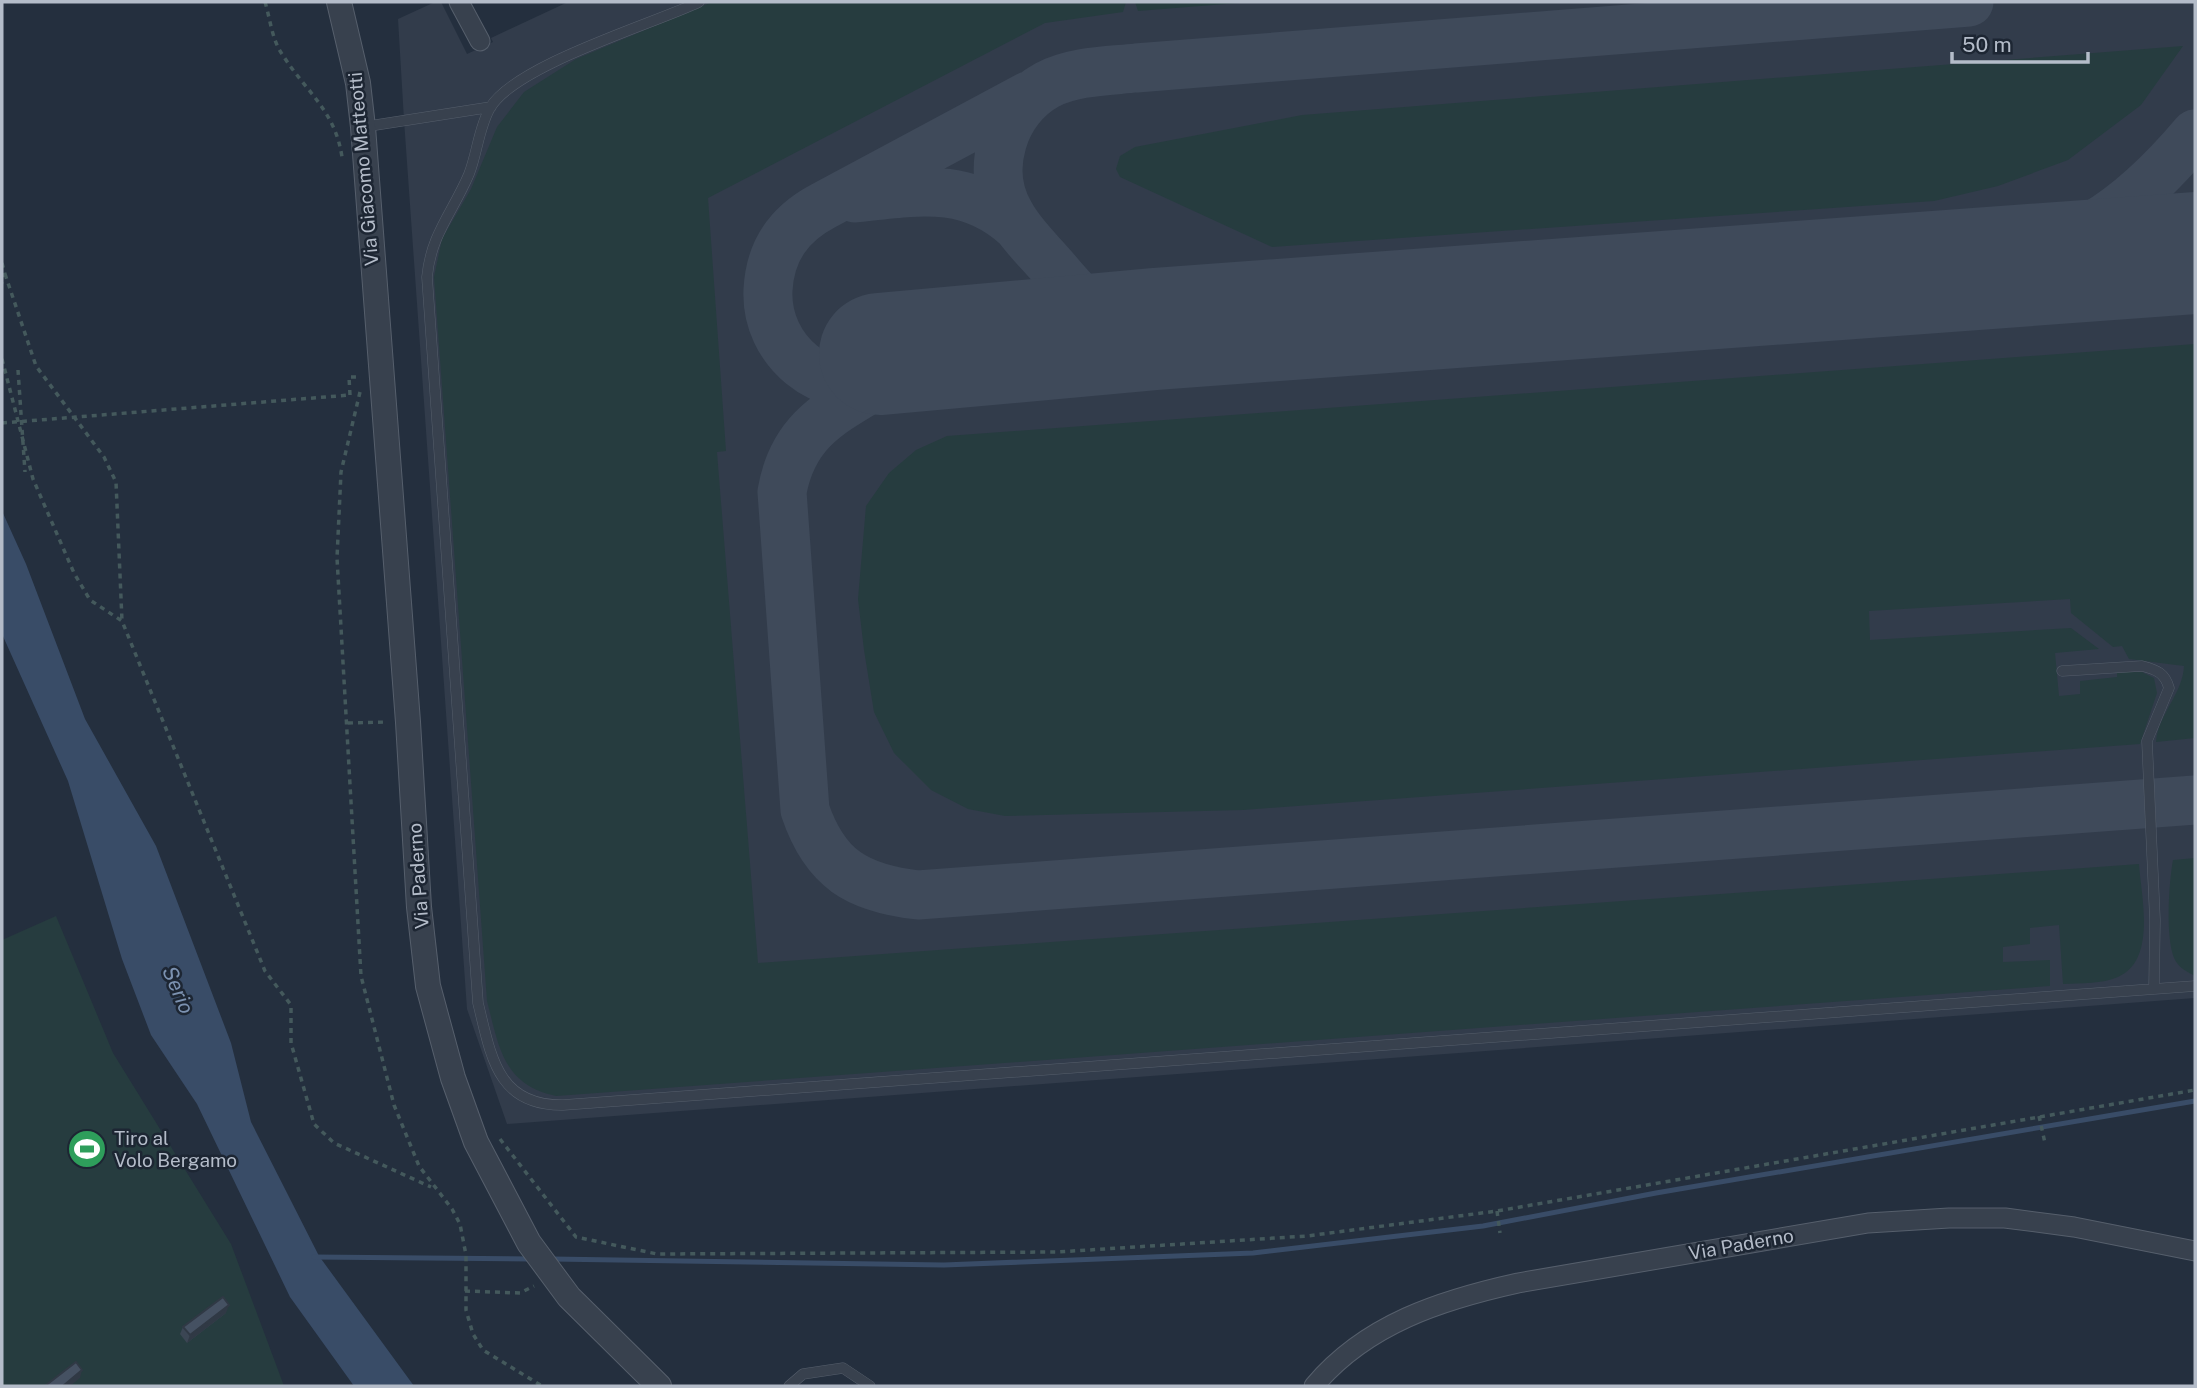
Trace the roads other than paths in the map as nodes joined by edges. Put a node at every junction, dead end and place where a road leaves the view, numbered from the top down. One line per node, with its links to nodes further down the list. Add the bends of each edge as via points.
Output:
1 (339, 2): 6 (street, Via Giacomo Matteotti)
2 (459, 2): 4 (street)
3 (699, 2): 5 (lane, via 613,34 543,69)
4 (480, 41)
5 (491, 107): 6 (lane); 10 (lane, via 469,174 435,238 427,277 478,1003 498,1072 524,1099 563,1105)
6 (363, 127): 7 (street, Via Giacomo Matteotti)
7 (374, 296): 12 (street, Via Paderno, via 428,986 476,1142 552,1289)
8 (2062, 671): 10 (lane, via 2142,666 2167,680 2169,688 2147,741)
9 (2195, 986): 10 (lane)
10 (2154, 989)
11 (2195, 1251): 15 (street, Via Paderno, via 2005,1218 1868,1223 1469,1294 1395,1321 1360,1344)
12 (659, 1386)
13 (789, 1386): 14 (lane, via 803,1374 843,1368)
14 (870, 1386)
15 (1314, 1386)

